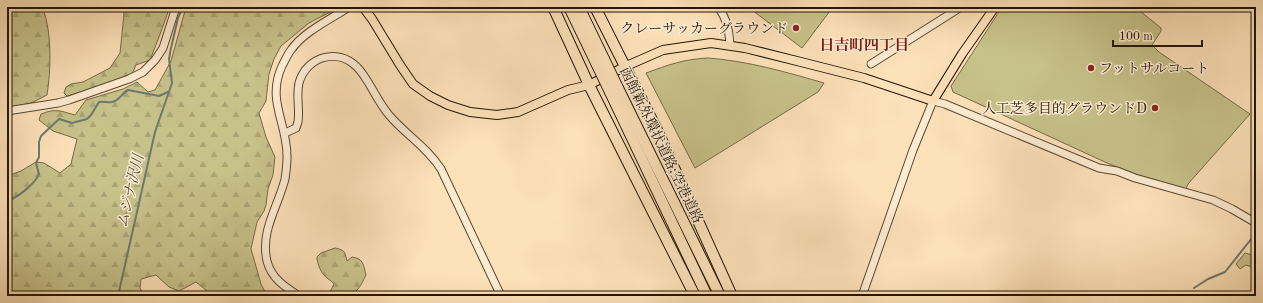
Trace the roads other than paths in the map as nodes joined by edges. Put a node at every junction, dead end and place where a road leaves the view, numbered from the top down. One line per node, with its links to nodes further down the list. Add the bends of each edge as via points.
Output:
1 (176, 7): 18 (street, via 162,48 143,72 69,100)
2 (350, 7): 19 (street, via 313,30 291,49 278,76 276,91)
3 (363, 7): 15 (main road, via 414,84 448,105 470,112 497,115 518,112 568,90)
4 (554, 7): 15 (highway)
5 (570, 7): 12 (highway, 函館新外環状道路;空港道路)
6 (579, 7): 12 (highway, 函館新外環状道路;空港道路)
7 (595, 7): 14 (highway)
8 (718, 7): 11 (street, via 726,20)
9 (961, 7): 13 (street)
10 (995, 7): 17 (main road)
11 (730, 45): 14 (main road, via 710,43 664,50); 17 (main road, via 864,78)
12 (600, 62): 16 (highway, 函館新外環状道路;空港道路, bridge)
13 (871, 64)
14 (624, 67): 15 (main road); 26 (highway, via 657,130)
15 (589, 85): 23 (highway)
16 (614, 90): 24 (highway, 函館新外環状道路;空港道路); 25 (highway, 函館新外環状道路;空港道路)
17 (932, 101): 20 (street, via 946,104 1099,168 1213,200); 27 (street)
18 (7, 111)
19 (285, 133): 21 (street, via 285,178 267,232 265,246 267,261 273,274 280,283); 22 (street, via 296,128 299,85 307,68 326,56 343,58 356,66 382,107 428,151 441,169)
20 (1256, 223)
21 (299, 296)
22 (501, 296)
23 (695, 296)
24 (707, 296)
25 (720, 296)
26 (732, 296)
27 (862, 296)

